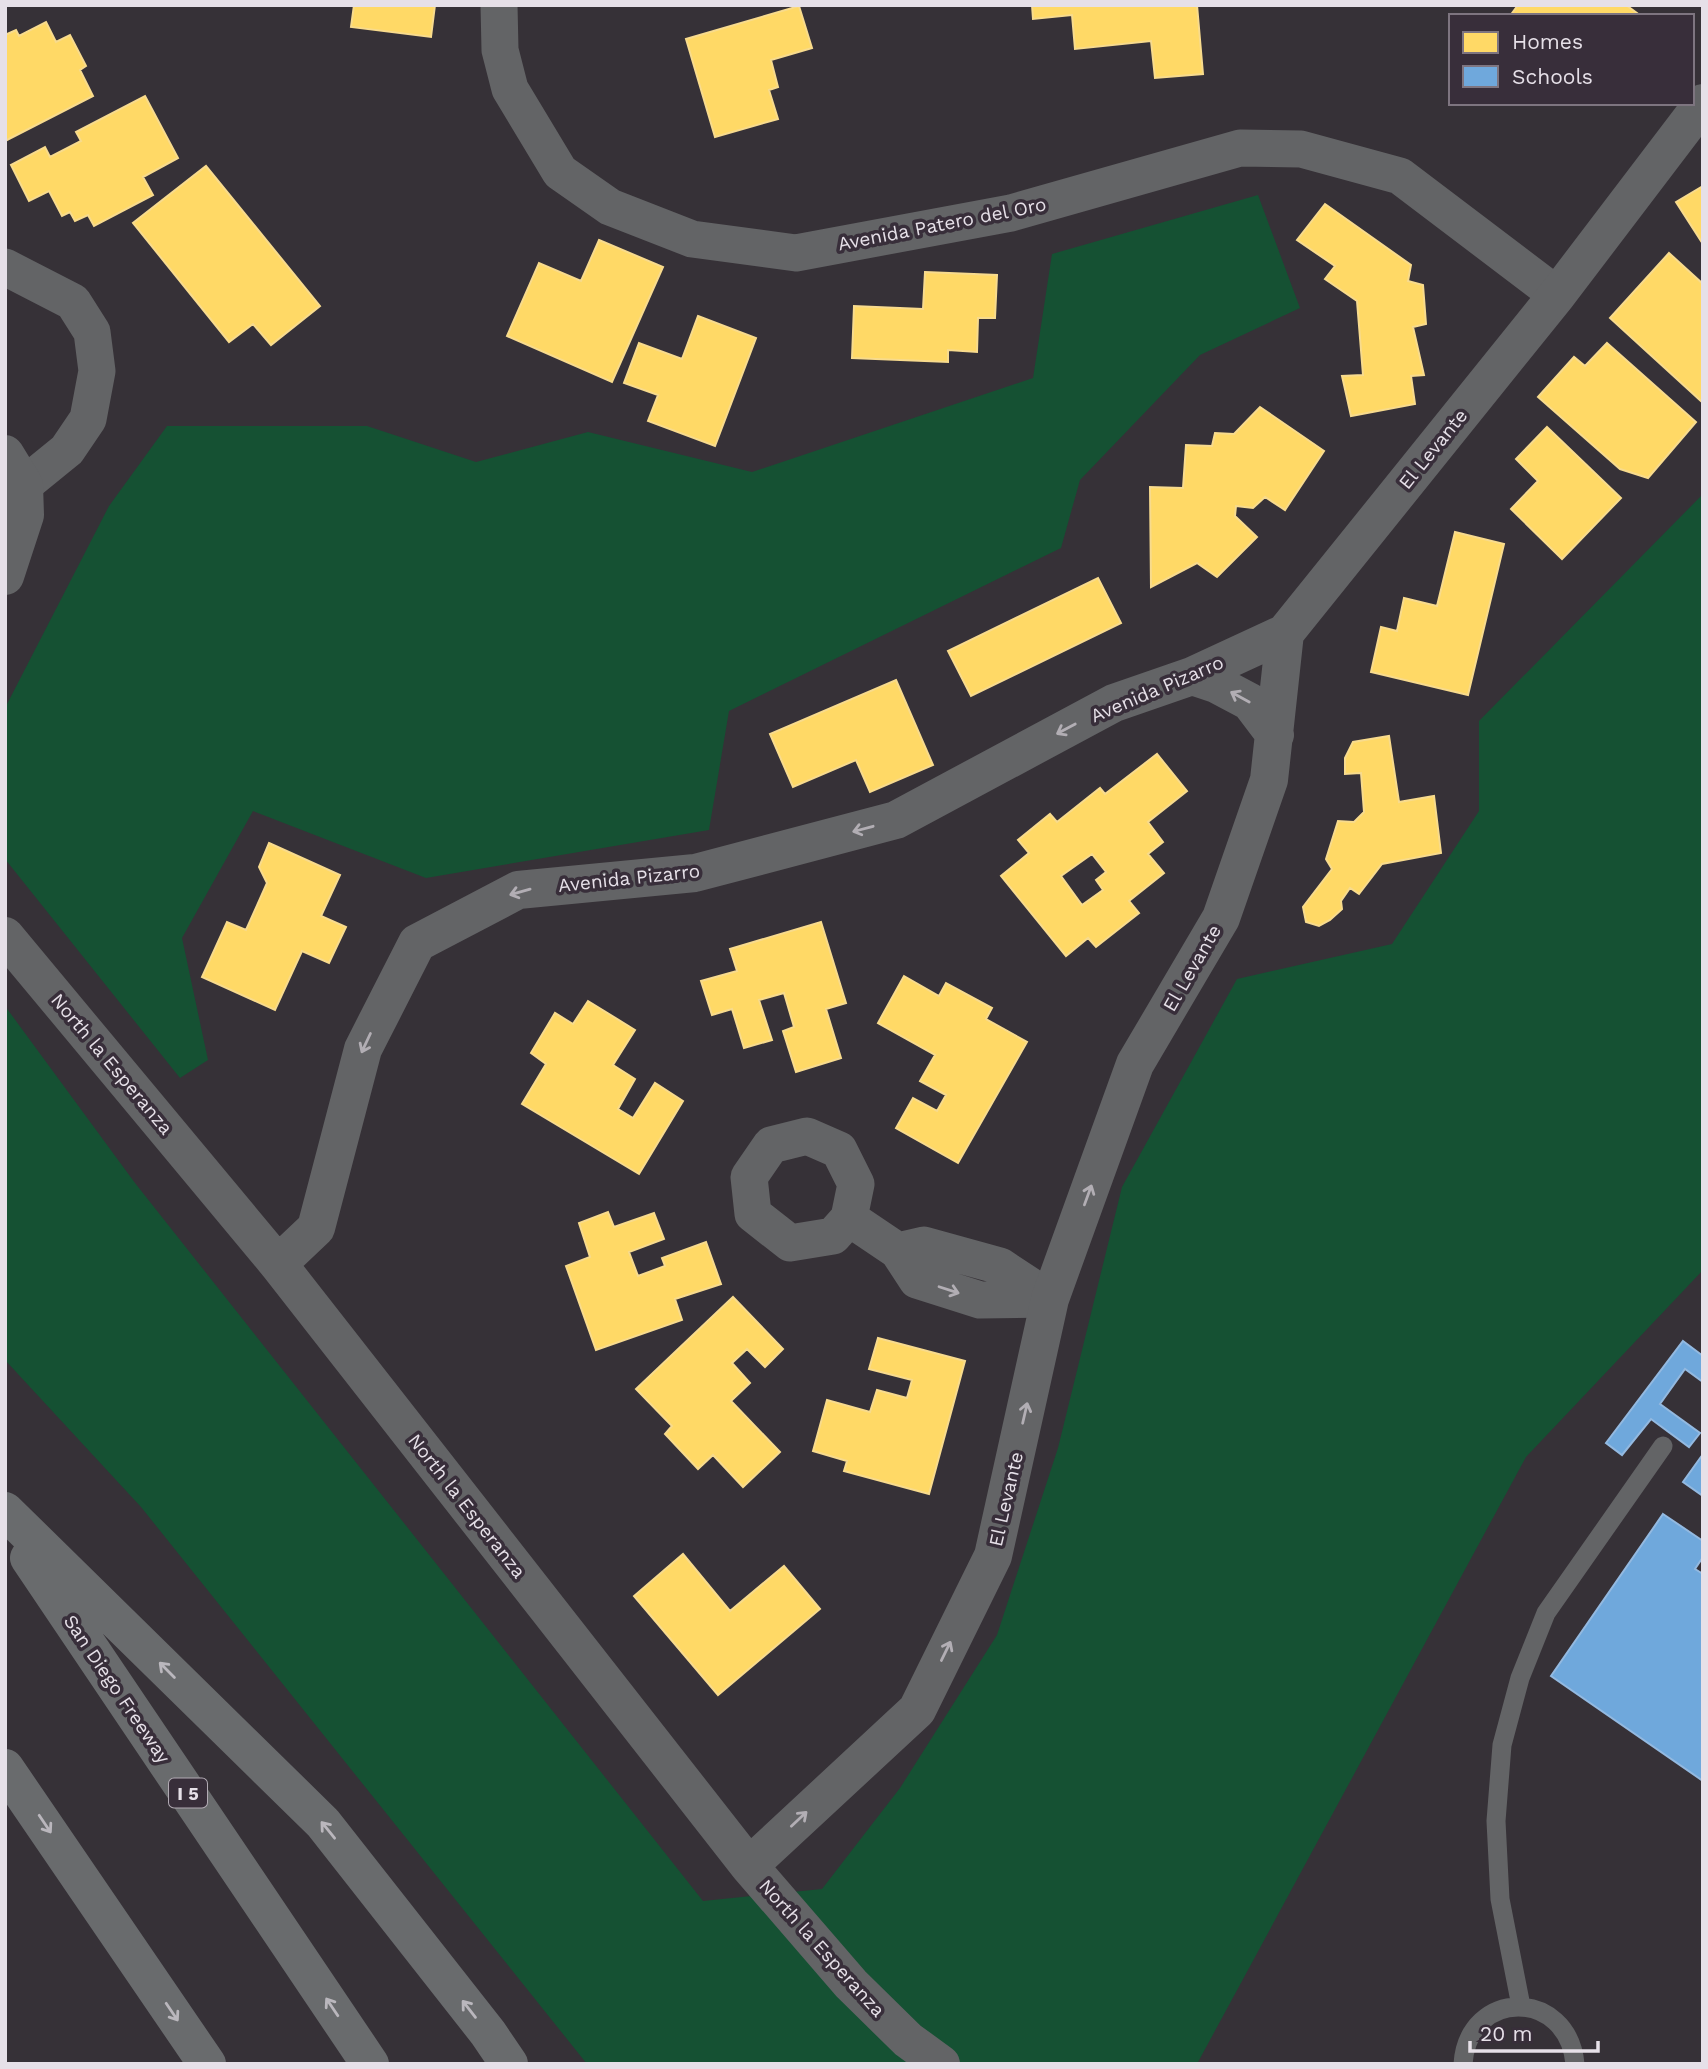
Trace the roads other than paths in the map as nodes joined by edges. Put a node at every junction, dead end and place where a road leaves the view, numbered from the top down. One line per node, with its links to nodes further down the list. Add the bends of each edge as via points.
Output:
1 (499, 5): 4 (street, Avenida Patero del Oro, via 500,50 510,89 560,172 610,207 692,239 796,253 1011,213 1240,148 1301,149 1400,176)
2 (1703, 103): 4 (street, El Levante)
3 (5, 267): 5 (street, via 73,302 92,332 97,371 88,419 66,450)
4 (1557, 295): 7 (street, El Levante)
5 (15, 469): 6 (street, via 25,515)
6 (5, 576)
7 (1285, 632): 8 (street, Avenida Pizarro); 9 (street, El Levante)
8 (1192, 676): 9 (street, one-way to 8, via 1250,702); 12 (street, Avenida Pizarro, one-way to 12, via 1114,703 897,820 695,873 518,890 417,943 363,1049 316,1228)
9 (1275, 735): 13 (street, El Levante, one-way to 9, via 1135,1065 1222,918 1269,780)
10 (5, 936): 12 (street, North la Esperanza)
11 (849, 1218): 13 (street, via 898,1251 917,1280 980,1300)
12 (278, 1264): 18 (street, North la Esperanza)
13 (1050, 1299): 18 (street, El Levante, one-way to 13, via 917,1710 993,1556)
14 (1663, 1446): 19 (lane, via 1546,1613 1520,1678 1502,1745 1496,1821 1500,1899)
15 (5, 1511): 22 (highway, one-way to 15, via 323,1823)
16 (5, 1523): 21 (highway, San Diego Freeway / I 5, one-way to 16)
17 (5, 1768): 20 (highway, one-way to 20)
18 (749, 1866): 23 (street, North la Esperanza, via 851,1984 908,2040)
19 (1521, 2006): 24 (lane, via 1485,2017 1464,2048); 25 (lane, via 1538,2009 1566,2031)
20 (207, 2064)
21 (370, 2064)
22 (509, 2064)
23 (941, 2064)
24 (1463, 2064)
25 (1575, 2064)

